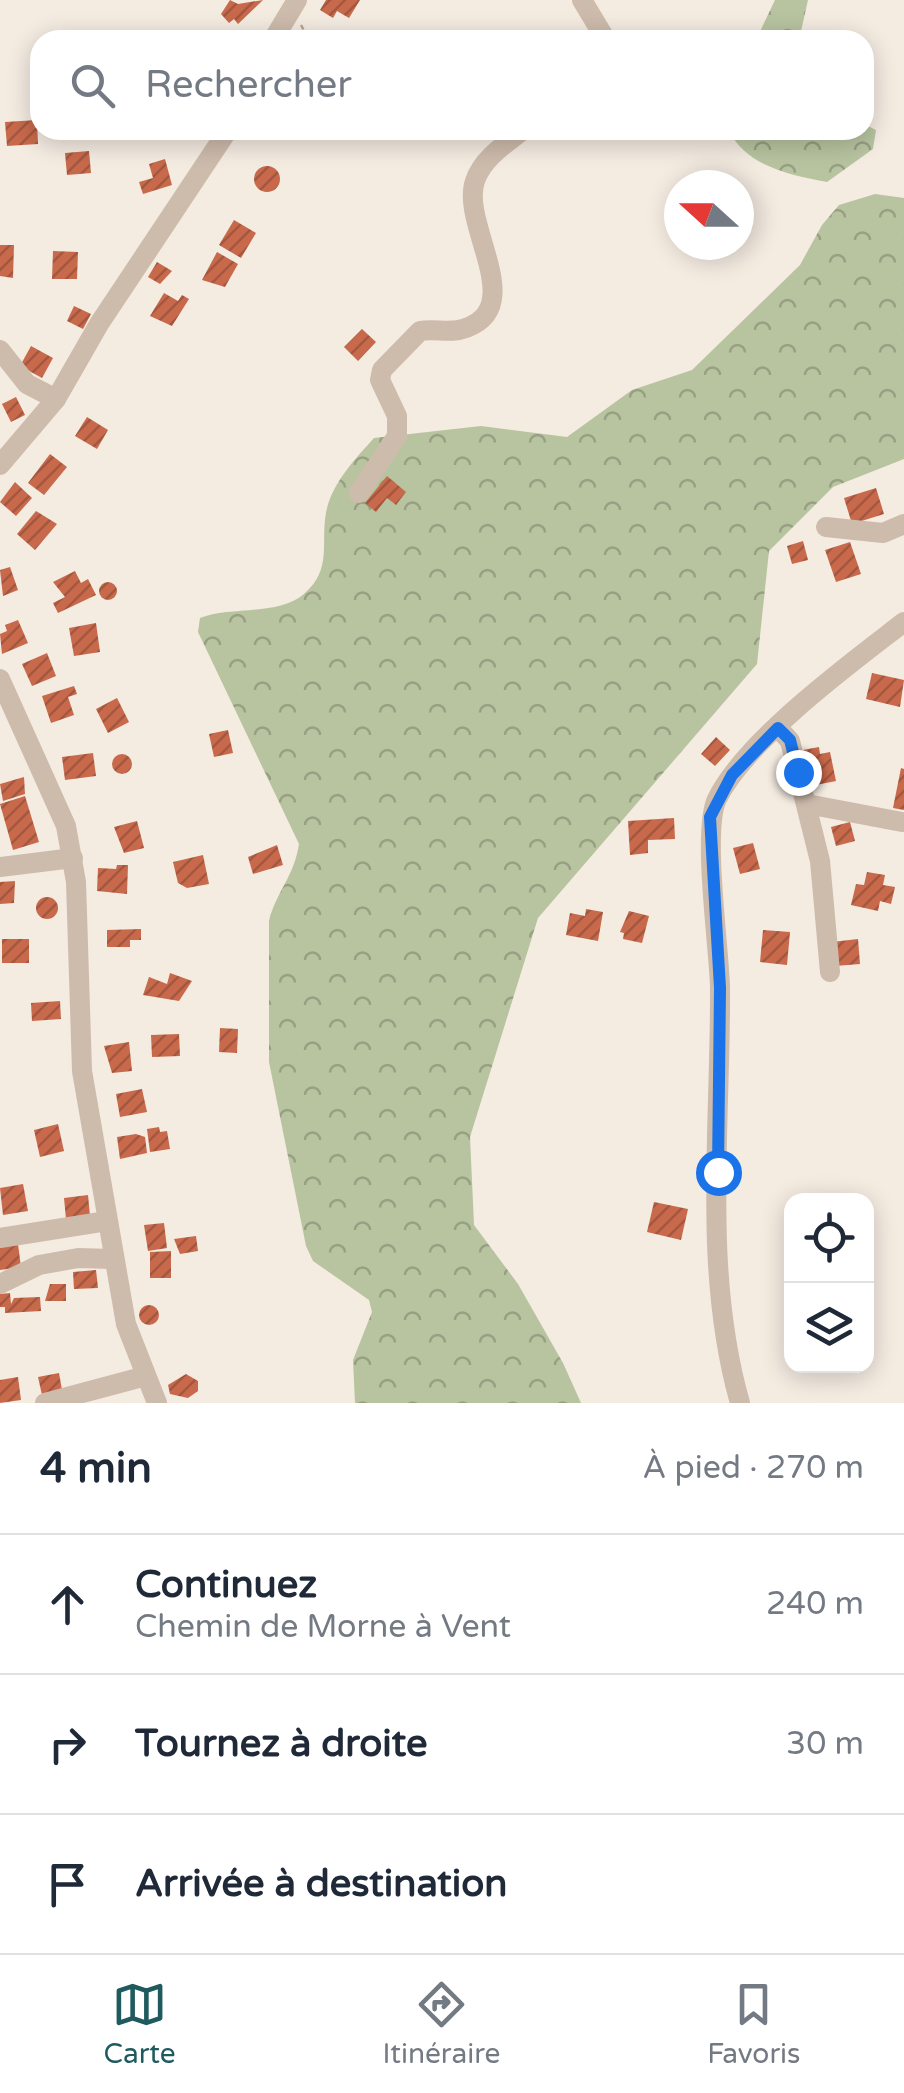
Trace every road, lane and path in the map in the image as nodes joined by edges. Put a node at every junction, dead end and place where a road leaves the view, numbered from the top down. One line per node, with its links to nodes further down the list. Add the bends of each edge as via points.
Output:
1 (298, 0): 3 (street)
2 (582, 0): 4 (street)
3 (279, 30)
4 (600, 30)
5 (221, 140): 8 (street)
6 (509, 140): 10 (street, via 476,176 470,200 490,264 491,304 483,320 465,329 420,331 382,370 397,436)
7 (0, 350): 8 (street, via 27,384)
8 (56, 399): 9 (street)
9 (0, 465)
10 (359, 493)
11 (904, 524): 12 (street, via 883,533)
12 (826, 527)
13 (904, 622): 15 (street)
14 (0, 679): 18 (street, via 66,826)
15 (778, 728): 16 (street, via 790,740); 28 (street, via 732,775 710,817 720,988 724,1346)
16 (807, 804): 17 (street); 20 (street, via 820,862)
17 (902, 822)
18 (73, 858): 19 (street); 21 (street, via 82,1071)
19 (0, 866)
20 (830, 972)
21 (107, 1221): 22 (street); 23 (street)
22 (0, 1238)
23 (112, 1259): 24 (street, via 38,1265); 25 (street)
24 (0, 1284)
25 (146, 1376): 26 (street); 27 (street)
26 (45, 1403)
27 (157, 1403)
28 (740, 1403)

